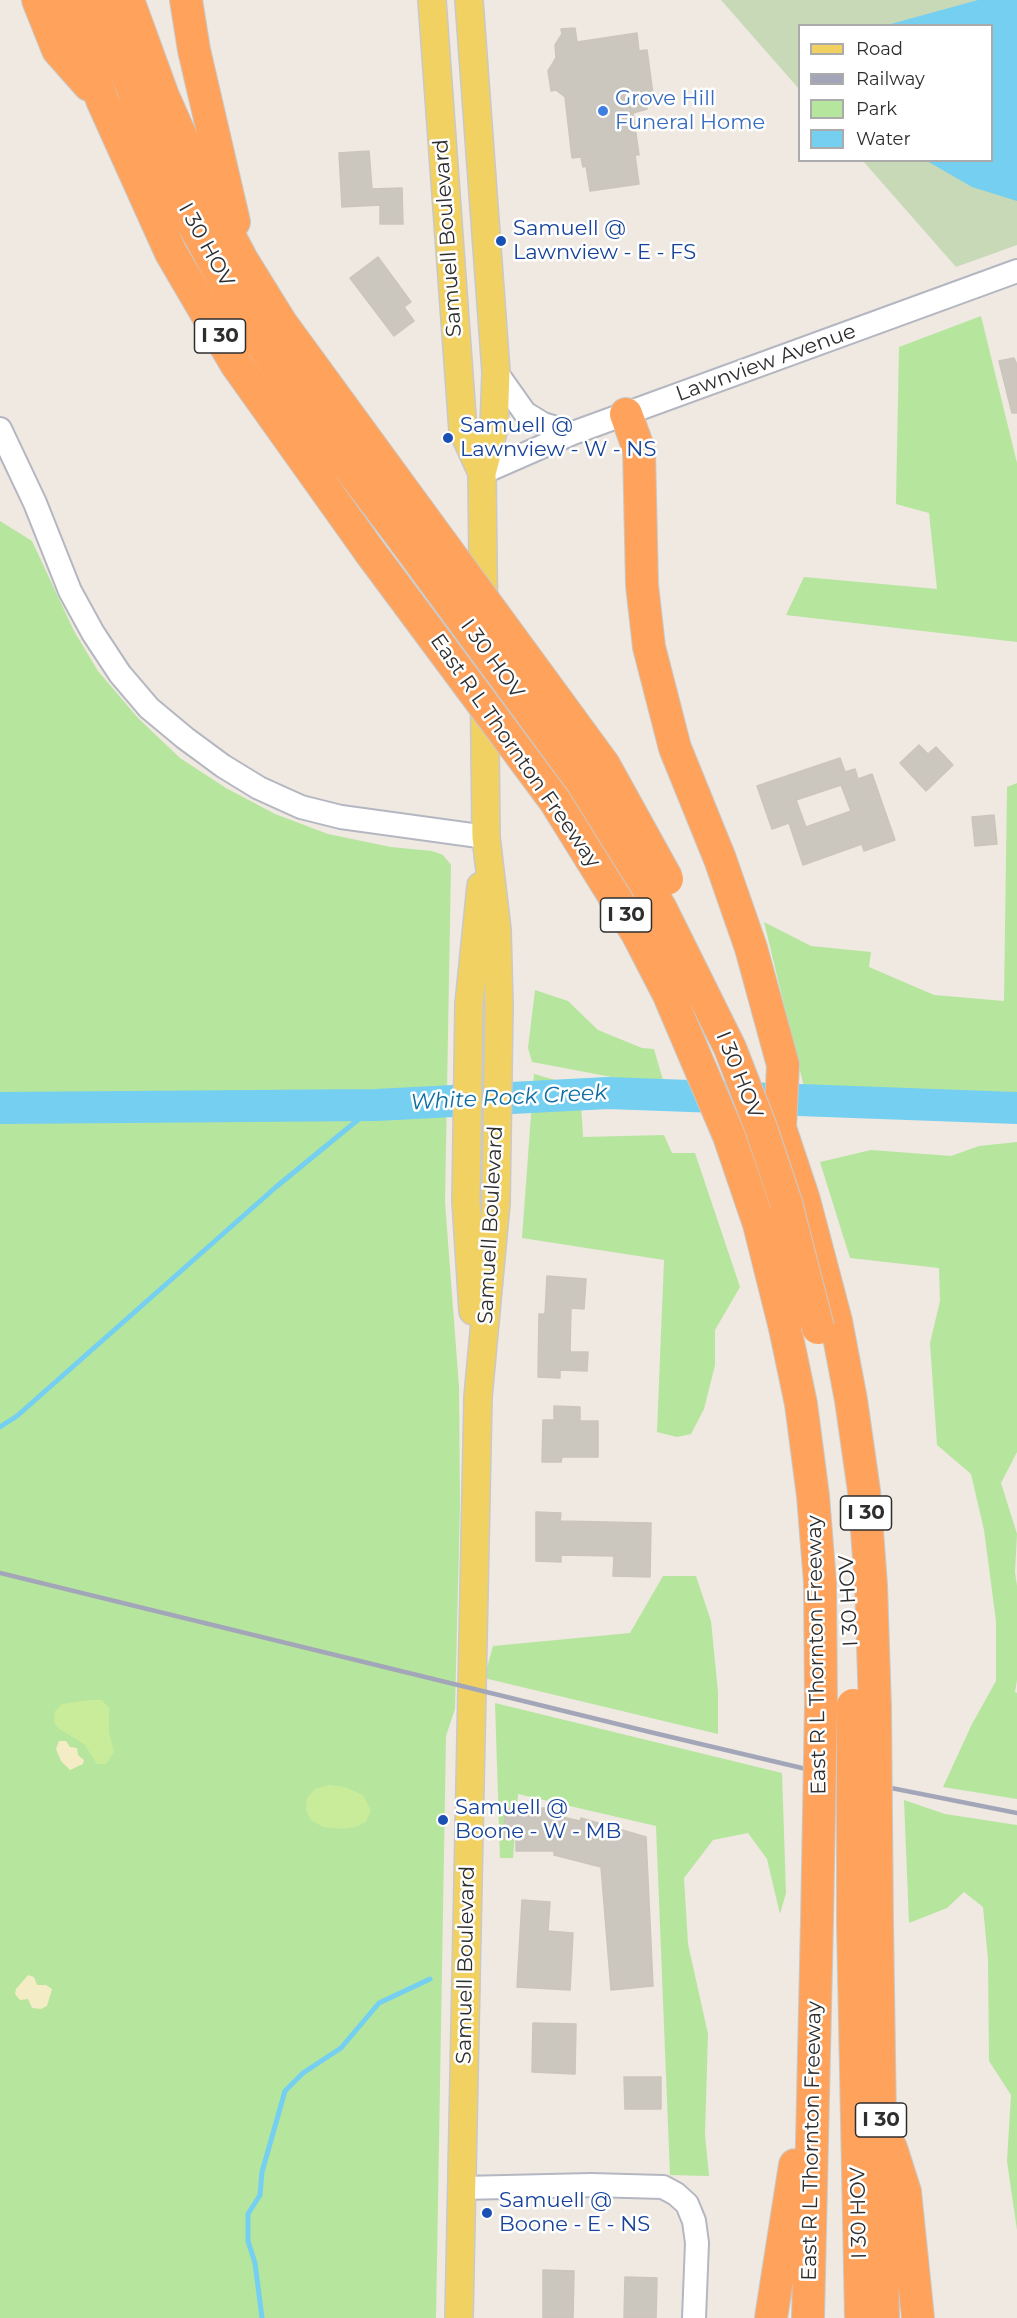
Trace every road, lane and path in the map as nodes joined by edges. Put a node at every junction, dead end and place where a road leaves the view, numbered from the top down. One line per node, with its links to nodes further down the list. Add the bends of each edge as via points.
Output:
1 (38, 0): 8 (highway, via 58,50)
2 (69, 0): 8 (highway, East R L Thornton Freeway / I 30)
3 (100, 0): 16 (highway, I 30 HOV, via 147,128 185,209 258,339 330,442)
4 (128, 0): 9 (highway, I 30, via 163,96 201,182)
5 (186, 0): 9 (highway)
6 (432, 0): 15 (main road, Samuell Boulevard, via 463,431)
7 (469, 0): 11 (main road, Samuell Boulevard)
8 (102, 100): 22 (highway, East R L Thornton Freeway / I 30, bridge, via 171,253 236,364 555,801 637,933 669,995 729,1136 759,1224 785,1328 801,1404 813,1496 820,1583 821,1704)
9 (242, 260): 16 (highway, I 30)
10 (1017, 270): 12 (street, Lawnview Avenue)
11 (496, 372): 14 (street, via 525,413 543,424); 15 (main road, Samuell Boulevard, via 494,428)
12 (626, 414): 14 (street, Lawnview Avenue); 18 (highway, via 639,450 641,575 650,647 675,748 751,948 783,1065)
13 (0, 429): 17 (street, via 70,591 93,633 149,708 184,738 259,788 301,807 351,819)
14 (573, 433): 15 (street, Lawnview Avenue)
15 (482, 473): 17 (main road, Samuell Boulevard)
16 (407, 520): 18 (highway, I 30, bridge, via 604,765 713,970); 19 (highway, I 30 HOV, bridge, via 582,782 661,909 730,1048)
17 (486, 837): 20 (main road, Samuell Boulevard, via 469,1004 466,1201); 20 (main road, Samuell Boulevard, via 497,930 499,1005 496,1203)
18 (780, 1128): 19 (highway, I 30, via 804,1200)
19 (827, 1325): 21 (highway, I 30, bridge, via 851,1400 864,1491 871,1585 864,1706)
20 (478, 1397): 24 (main road, Samuell Boulevard)
21 (865, 1923): 23 (highway, I 30); 29 (highway, I 30 HOV)
22 (814, 2039): 27 (highway); 28 (highway, East R L Thornton Freeway / I 30)
23 (881, 2112): 30 (highway, I 30); 31 (highway, via 905,2192)
24 (462, 2188): 25 (main road, Samuell Boulevard); 26 (street, via 663,2187 687,2204 694,2221)
25 (459, 2318)
26 (694, 2318)
27 (771, 2318)
28 (808, 2318)
29 (861, 2318)
30 (883, 2318)
31 (918, 2318)

